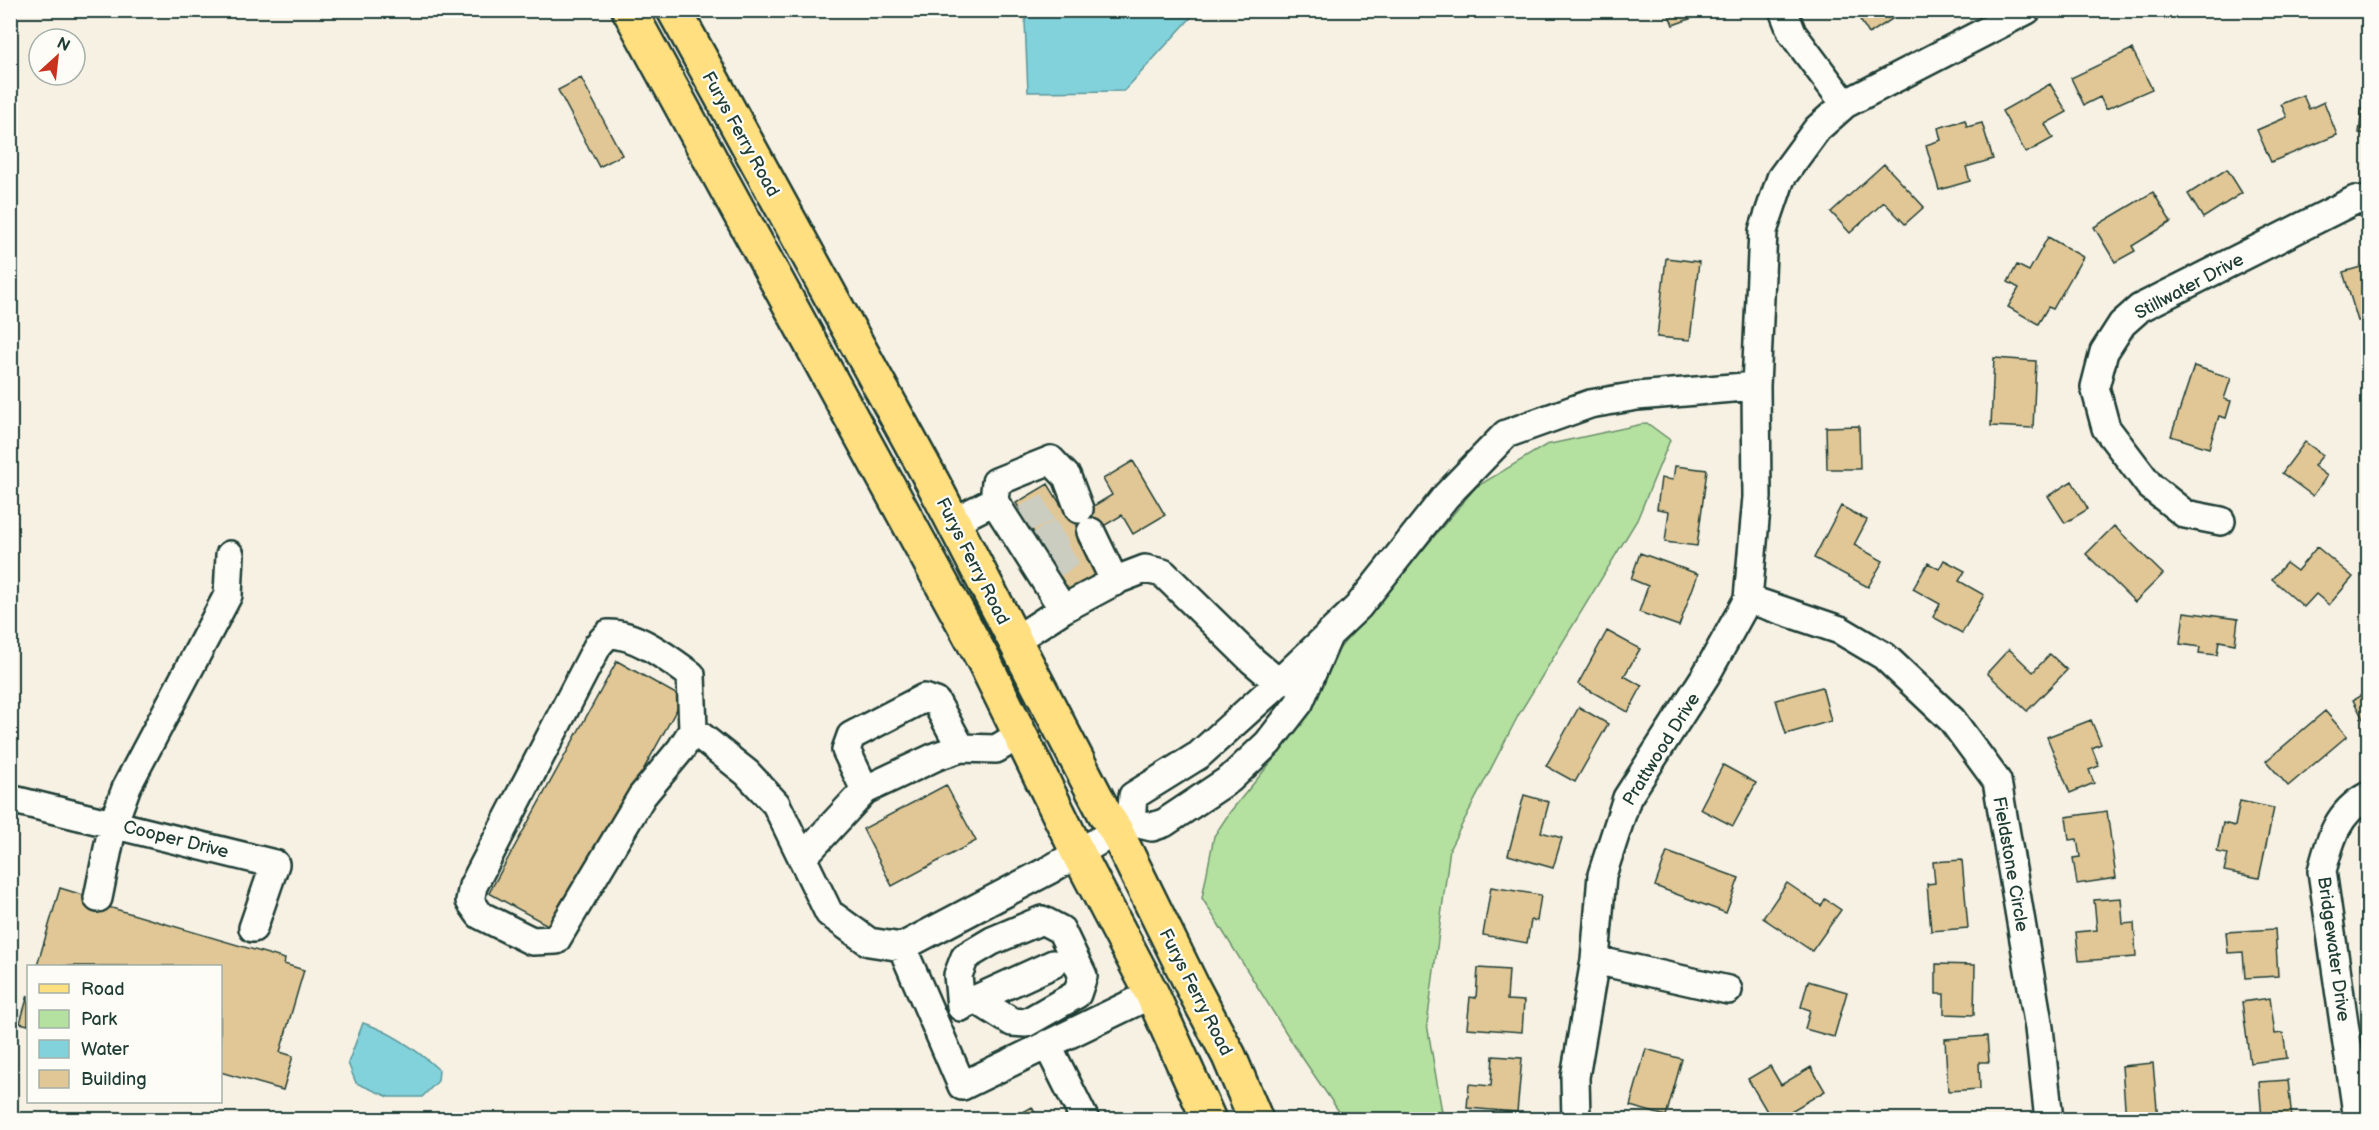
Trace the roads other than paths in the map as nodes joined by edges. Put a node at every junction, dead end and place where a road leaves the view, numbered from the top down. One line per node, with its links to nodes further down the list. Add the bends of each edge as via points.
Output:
1 (629, 10): 19 (main road, Furys Ferry Road)
2 (674, 10): 10 (main road, Furys Ferry Road)
3 (1783, 10): 5 (street, via 1792,33)
4 (2027, 10): 5 (street, Prattwood Drive)
5 (1845, 104): 7 (street, Prattwood Drive, via 1817,129 1781,178 1763,231)
6 (2368, 202): 9 (street, Stillwater Drive, via 2355,200 2140,308 2122,324 2104,352 2095,387 2106,428 2150,486 2185,514)
7 (1756, 386): 13 (street, Prattwood Drive, via 1757,497); 15 (street, via 1590,404 1506,434 1446,496 1358,607)
8 (994, 501): 10 (street); 12 (street, via 996,482 1051,460 1067,477 1079,521); 14 (street, via 1017,523)
9 (2221, 521)
10 (953, 522): 16 (main road, Furys Ferry Road)
11 (230, 555): 24 (street, via 228,596 127,786)
12 (1114, 582): 14 (street); 17 (street, via 1145,569 1163,573)
13 (1748, 599): 31 (street, Prattwood Drive, via 1707,675 1627,798 1602,875); 42 (street, Fieldstone Circle, via 1840,630 1884,656 1952,720 1997,781)
14 (1063, 609): 16 (street)
15 (1329, 634): 17 (street); 25 (street, via 1299,703 1268,743 1230,779 1164,823 1152,827)
16 (1014, 641): 25 (main road, Furys Ferry Road)
17 (1279, 683): 25 (street, via 1199,755 1133,796)
18 (693, 730): 18 (street, via 642,796 556,940 532,941 480,915 470,901 473,886 598,645 608,634 621,634 661,653 691,675); 27 (street, via 747,773 776,804)
19 (1021, 734): 20 (street, via 996,749); 26 (main road, Furys Ferry Road)
20 (961, 748): 21 (street); 21 (street, via 936,702 924,698 851,735 846,750)
21 (866, 790): 27 (street)
22 (2368, 796): 43 (street, Bridgewater Drive, via 2354,803 2332,834 2322,871)
23 (11, 800): 24 (street, Cooper Drive)
24 (113, 824): 28 (street); 29 (street, Cooper Drive, via 275,864)
25 (1123, 826): 26 (street); 40 (main road, Furys Ferry Road, via 1193,988)
26 (1078, 853): 30 (street); 34 (main road, Furys Ferry Road)
27 (802, 858): 30 (street, via 829,913 869,942)
28 (98, 898)
29 (253, 928)
30 (902, 947): 36 (street)
31 (1595, 960): 33 (street); 41 (street, Prattwood Drive, via 1575,1077)
32 (1053, 964): 35 (street)
33 (1728, 990)
34 (1152, 994): 37 (street); 39 (main road, Furys Ferry Road)
35 (969, 1003): 35 (street, via 1012,1022 1026,1023 1077,994 1083,976 1061,930 1042,920 965,957 958,975); 36 (street)
36 (933, 1021): 37 (street, via 962,1086)
37 (1047, 1044): 38 (street)
38 (1085, 1119)
39 (1209, 1119)
40 (1256, 1119)
41 (1576, 1119)
42 (2049, 1119)
43 (2358, 1119)

